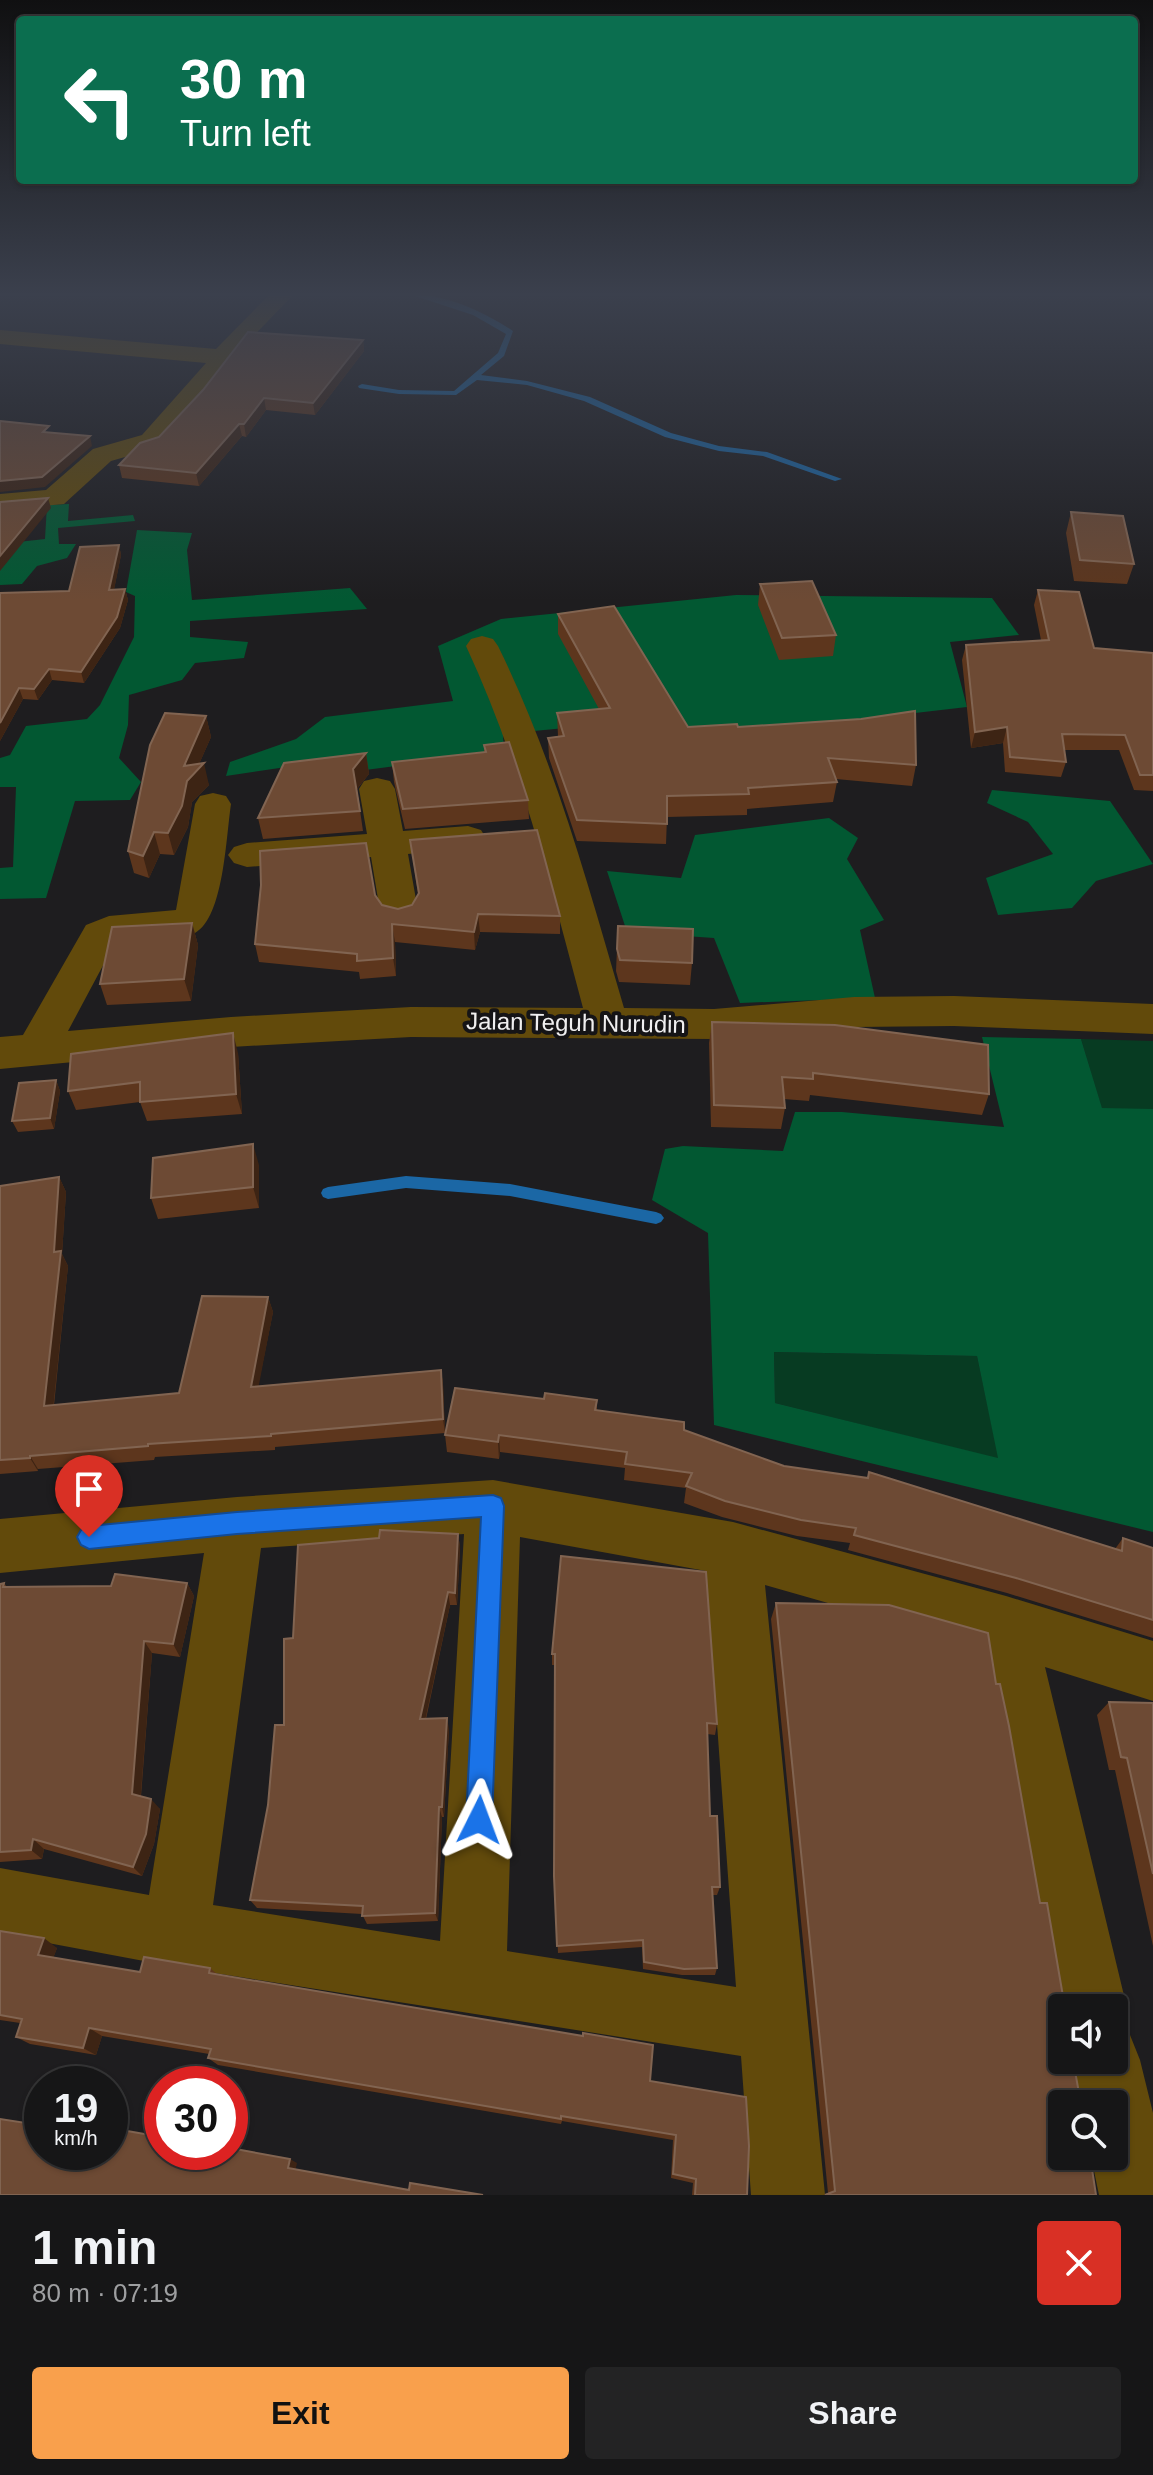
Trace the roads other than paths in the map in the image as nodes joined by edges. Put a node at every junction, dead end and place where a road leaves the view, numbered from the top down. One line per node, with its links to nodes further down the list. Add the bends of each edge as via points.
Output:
1 (193, 396): 2 (street, via 148,443 105,453 54,498)
2 (0, 502)
3 (482, 646): 6 (street, via 512,708)
4 (377, 789): 7 (street)
5 (213, 804): 12 (street, via 190,919 100,934)
6 (529, 834): 7 (street); 11 (street)
7 (388, 844): 8 (street); 9 (street)
8 (247, 855)
9 (399, 911)
10 (1153, 1019): 11 (street, Jalan Teguh Nurudin, via 868,1012 714,1024)
11 (608, 1025): 12 (street, Jalan Teguh Nurudin, via 381,1023)
12 (19, 1051)
13 (493, 1506): 14 (street); 16 (street); 21 (street)
14 (237, 1523): 15 (street); 20 (street)
15 (0, 1546)
16 (733, 1549): 17 (street); 23 (street)
17 (1006, 1625): 18 (street); 22 (street)
18 (1153, 1671)
19 (0, 1901): 20 (street)
20 (176, 1934): 21 (street)
21 (472, 1977): 23 (street)
22 (1090, 1994)
23 (773, 2027): 25 (street)
24 (1108, 2074): 26 (street)
25 (788, 2195)
26 (1136, 2195)

